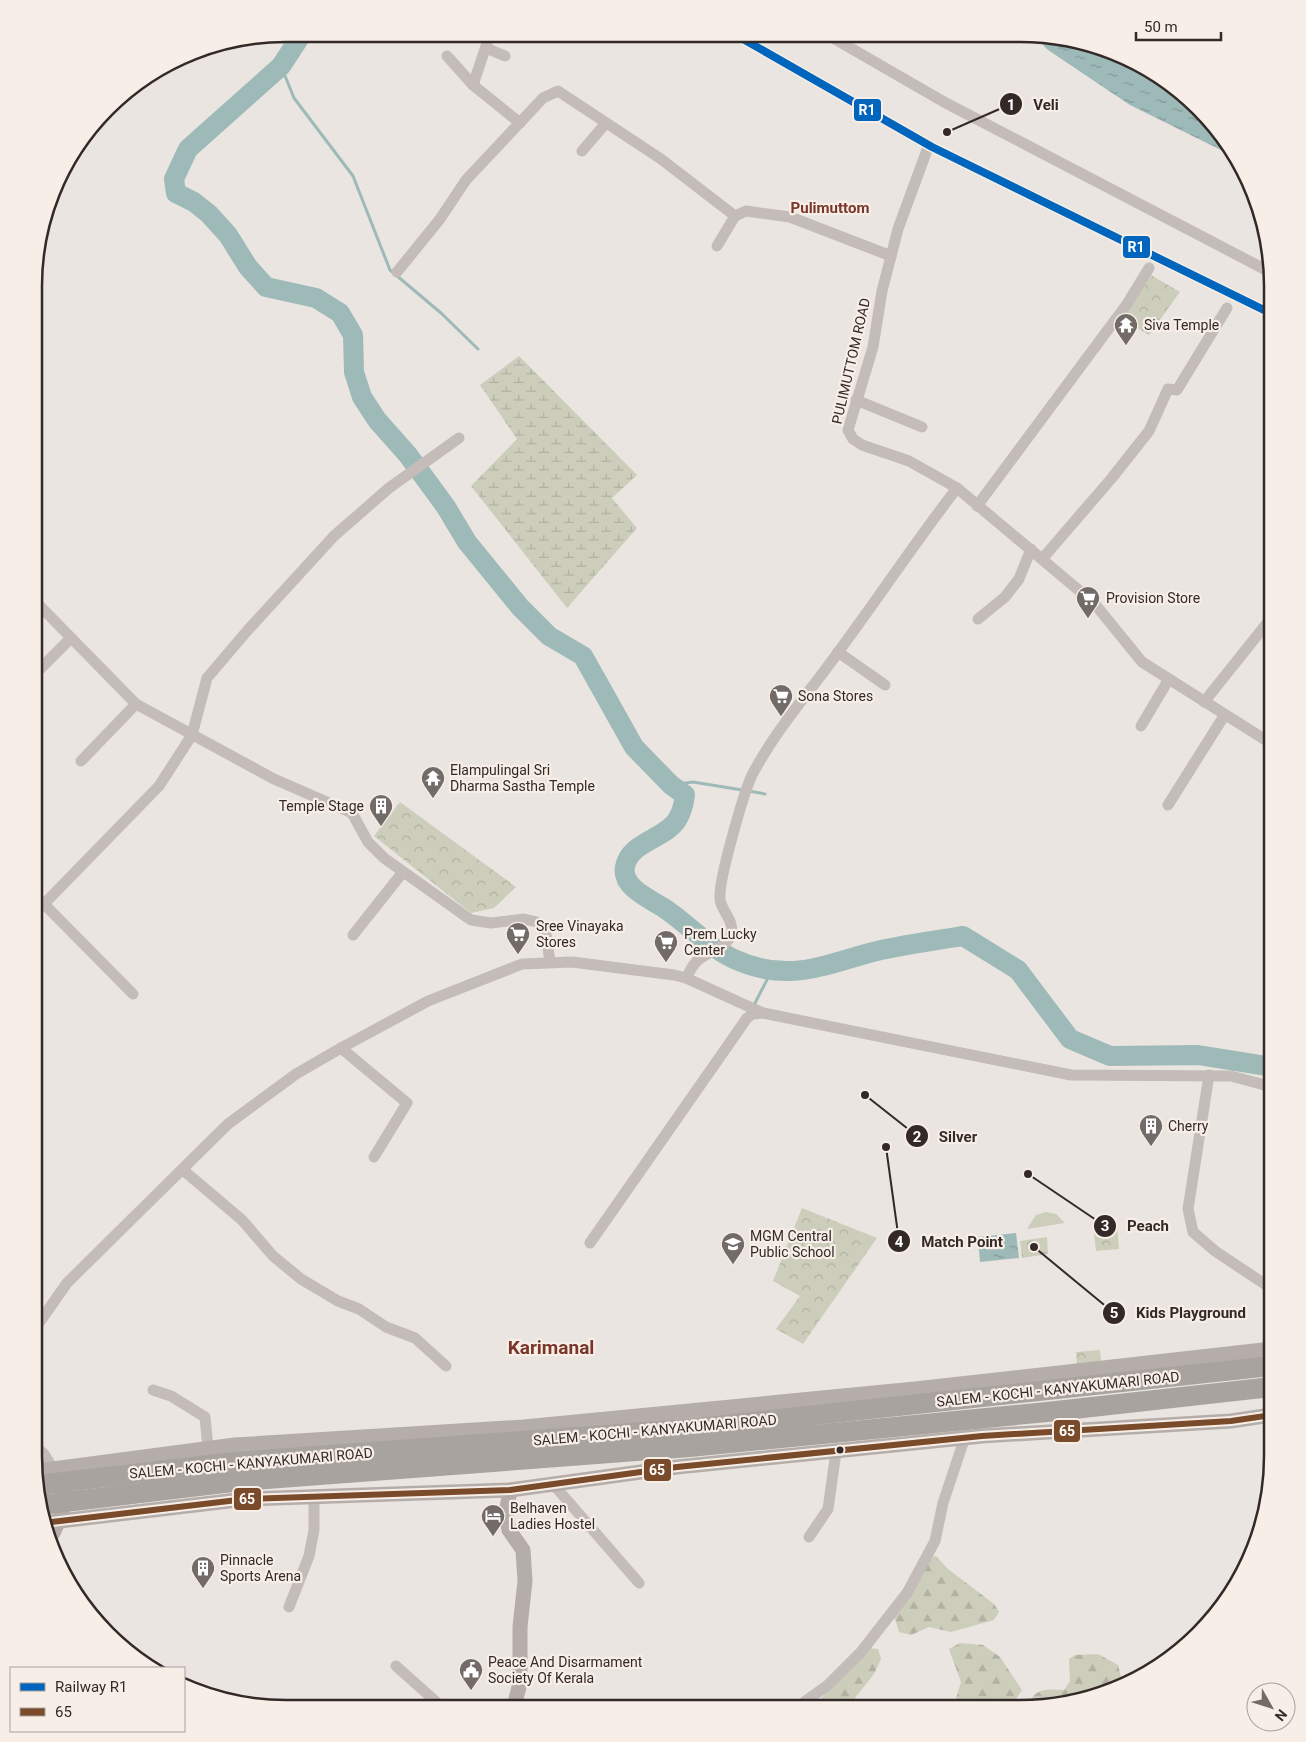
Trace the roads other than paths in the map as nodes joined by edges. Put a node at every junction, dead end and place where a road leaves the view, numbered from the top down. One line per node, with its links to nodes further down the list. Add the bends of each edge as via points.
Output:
1 (488, 42): 3 (street)
2 (840, 42): 15 (street, via 944,102)
3 (486, 48): 5 (street); 6 (street)
4 (447, 56): 6 (street)
5 (505, 56)
6 (473, 85): 7 (street)
7 (520, 123): 8 (street, via 543,98 558,91); 16 (street, via 466,180 440,219)
8 (606, 123): 10 (street); 11 (street, via 661,159)
9 (927, 150): 13 (street, PULIMUTTOM ROAD)
10 (582, 151)
11 (735, 216): 12 (street); 13 (street, via 746,211 790,217)
12 (717, 246)
13 (891, 256): 18 (street, PULIMUTTOM ROAD, via 873,347)
14 (1149, 268): 22 (street, via 1127,304)
15 (1263, 268)
16 (397, 272)
17 (1227, 308): 24 (street, via 1177,390 1168,389 1149,430)
18 (856, 400): 19 (street); 21 (street, PULIMUTTOM ROAD, via 848,430 853,439 909,461)
19 (922, 427)
20 (459, 438): 37 (street, via 389,488 334,536 235,644 208,678)
21 (957, 488): 22 (street, PULIMUTTOM ROAD); 29 (street)
22 (977, 506): 23 (street, PULIMUTTOM ROAD)
23 (1031, 549): 24 (street, PULIMUTTOM ROAD); 26 (street, via 1019,579 1005,597)
24 (1042, 558): 31 (street, PULIMUTTOM ROAD, via 1094,603 1142,662)
25 (42, 608): 28 (street)
26 (978, 619)
27 (1264, 627): 33 (street)
28 (71, 638): 30 (street); 34 (street)
29 (838, 652): 32 (street); 46 (street, via 794,708 752,776 724,869 720,900 731,934 726,943 696,961)
30 (42, 667)
31 (1169, 679): 33 (street, PULIMUTTOM ROAD); 36 (street)
32 (885, 686)
33 (1204, 702): 35 (street, PULIMUTTOM ROAD)
34 (136, 704): 37 (street); 39 (street)
35 (1224, 716): 38 (street, PULIMUTTOM ROAD); 40 (street)
36 (1141, 726)
37 (192, 735): 41 (street, via 274,779 352,813 368,842); 42 (street, via 159,786)
38 (1264, 739)
39 (81, 761)
40 (1168, 805)
41 (403, 872): 44 (street); 45 (street, via 471,920 491,923 524,919 537,922 546,934)
42 (42, 902)
43 (42, 908): 47 (street)
44 (353, 935)
45 (550, 962): 46 (street, via 572,962); 49 (street, via 522,964 428,1001)
46 (686, 978): 48 (street)
47 (133, 994)
48 (763, 1013): 50 (street, via 1071,1075); 54 (street, via 747,1018)
49 (341, 1048): 52 (street, via 407,1103); 53 (street, via 296,1074 228,1124)
50 (1209, 1075): 51 (street, via 1231,1076); 55 (street, via 1188,1209 1193,1232 1215,1251)
51 (1264, 1085)
52 (374, 1157)
53 (183, 1170): 56 (street, via 67,1283); 58 (street, via 242,1220 273,1256 301,1279 386,1327 415,1338)
54 (590, 1242)
55 (1264, 1283)
56 (42, 1316)
57 (1264, 1350): 64 (street, via 915,1389 524,1427)
58 (446, 1366)
59 (1264, 1367): 68 (highway, SALEM - KOCHI - KANYAKUMARI ROAD, via 685,1429)
60 (1264, 1388): 74 (highway, SALEM - KOCHI - KANYAKUMARI ROAD, via 690,1447 241,1481)
61 (153, 1390): 64 (street, via 171,1396 206,1417)
62 (1264, 1416): 63 (street, via 1231,1421 982,1436)
63 (964, 1440): 66 (street); 83 (street, via 943,1503 935,1541 907,1593 861,1652 828,1685)
64 (208, 1448): 68 (street)
65 (42, 1452): 68 (street)
66 (836, 1452): 70 (street, via 677,1467); 77 (street, via 828,1509)
67 (43, 1473): 68 (street)
68 (58, 1476): 69 (highway, SALEM - KOCHI - KANYAKUMARI ROAD); 74 (street)
69 (44, 1482)
70 (553, 1484): 71 (street); 78 (street)
71 (510, 1490): 72 (street); 82 (street, via 506,1514 508,1530 522,1550 525,1581 520,1627 520,1683)
72 (314, 1498): 74 (street, via 246,1499); 79 (street, via 314,1530 309,1556)
73 (48, 1508): 74 (highway, SALEM - KOCHI - KANYAKUMARI ROAD)
74 (61, 1512): 75 (street); 76 (street)
75 (51, 1518)
76 (54, 1530)
77 (808, 1537)
78 (639, 1583)
79 (289, 1607)
80 (396, 1666): 81 (street)
81 (434, 1700)
82 (516, 1700)
83 (807, 1700)

